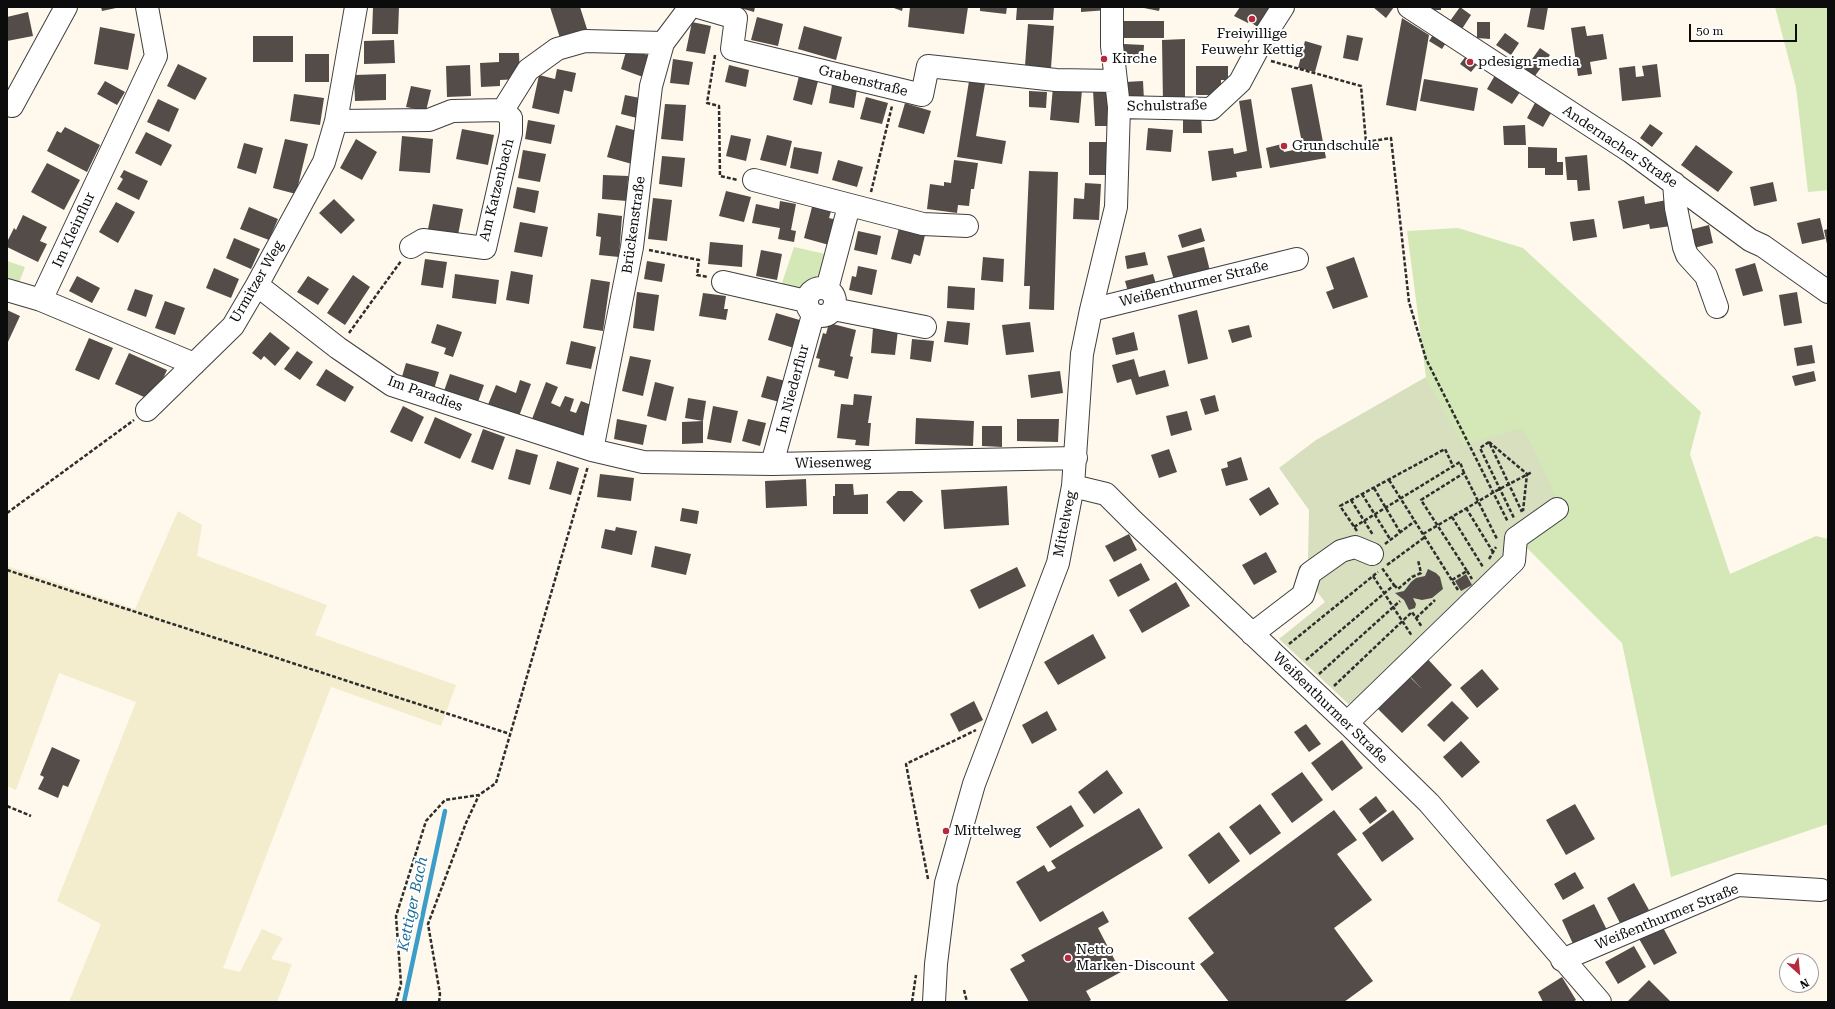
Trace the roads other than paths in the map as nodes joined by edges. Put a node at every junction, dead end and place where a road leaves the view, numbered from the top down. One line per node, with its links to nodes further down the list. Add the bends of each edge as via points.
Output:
1 (66, 7): 11 (street)
2 (147, 7): 25 (street, Im Kleinflur, via 156,56)
3 (356, 7): 14 (street, Urmitzer Weg)
4 (690, 7): 9 (street, Brückenstraße)
5 (698, 7): 10 (street, Grabenstraße, via 736,18 732,49 922,95 928,66 1056,80)
6 (1112, 7): 10 (street, via 1112,46)
7 (1283, 7): 12 (street, Schulstraße, via 1264,35 1240,82 1211,109)
8 (1409, 7): 16 (street, Andernacher Straße, via 1631,152)
9 (663, 42): 13 (street, via 586,41 557,49 528,70); 32 (street, Brückenstraße, via 651,86 632,247)
10 (1116, 81): 12 (street)
11 (12, 106)
12 (1119, 107): 28 (street, via 1116,207)
13 (503, 110): 14 (street, via 452,111 429,120); 19 (street, Am Katzenbach, via 511,118 511,133 485,248 423,240)
14 (336, 121): 22 (street, Urmitzer Weg, via 324,162)
15 (754, 180): 17 (street)
16 (1674, 183): 24 (street, Andernacher Straße, via 1750,240); 27 (street, via 1684,247 1706,276)
17 (858, 208): 18 (street, via 923,224); 26 (street, Im Niederflur)
18 (967, 226)
19 (411, 247)
20 (1297, 258): 28 (street, Weißenthurmer Straße)
21 (723, 282): 26 (street)
22 (258, 285): 30 (street, Urmitzer Weg, via 233,326); 32 (street, Im Paradies, via 338,348 392,385)
23 (7, 290): 25 (street)
24 (1828, 292)
25 (41, 300): 30 (street)
26 (820, 303): 29 (street); 34 (street, Im Niederflur)
27 (1718, 307)
28 (1091, 310): 33 (street, via 1082,354)
29 (925, 327)
30 (194, 364): 31 (street, Urmitzer Weg)
31 (147, 410)
32 (592, 450): 34 (street, Wiesenweg, via 643,462)
33 (1076, 458): 34 (street, Wiesenweg); 35 (street, Mittelweg)
34 (772, 464)
35 (1073, 486): 38 (street, Weißenthurmer Straße, via 1106,494); 42 (street, Mittelweg, via 1058,562 974,784 946,883)
36 (1557, 509): 39 (street, via 1518,536 1514,561)
37 (1378, 556): 38 (street, via 1355,547 1341,551 1310,573 1303,595)
38 (1252, 634): 39 (street, Weißenthurmer Straße)
39 (1347, 723): 41 (street, Weißenthurmer Straße, via 1429,803)
40 (1821, 890): 41 (street, Weißenthurmer Straße, via 1738,885)
41 (1562, 960): 43 (street, Weißenthurmer Straße)
42 (934, 1002)
43 (1599, 1002)

